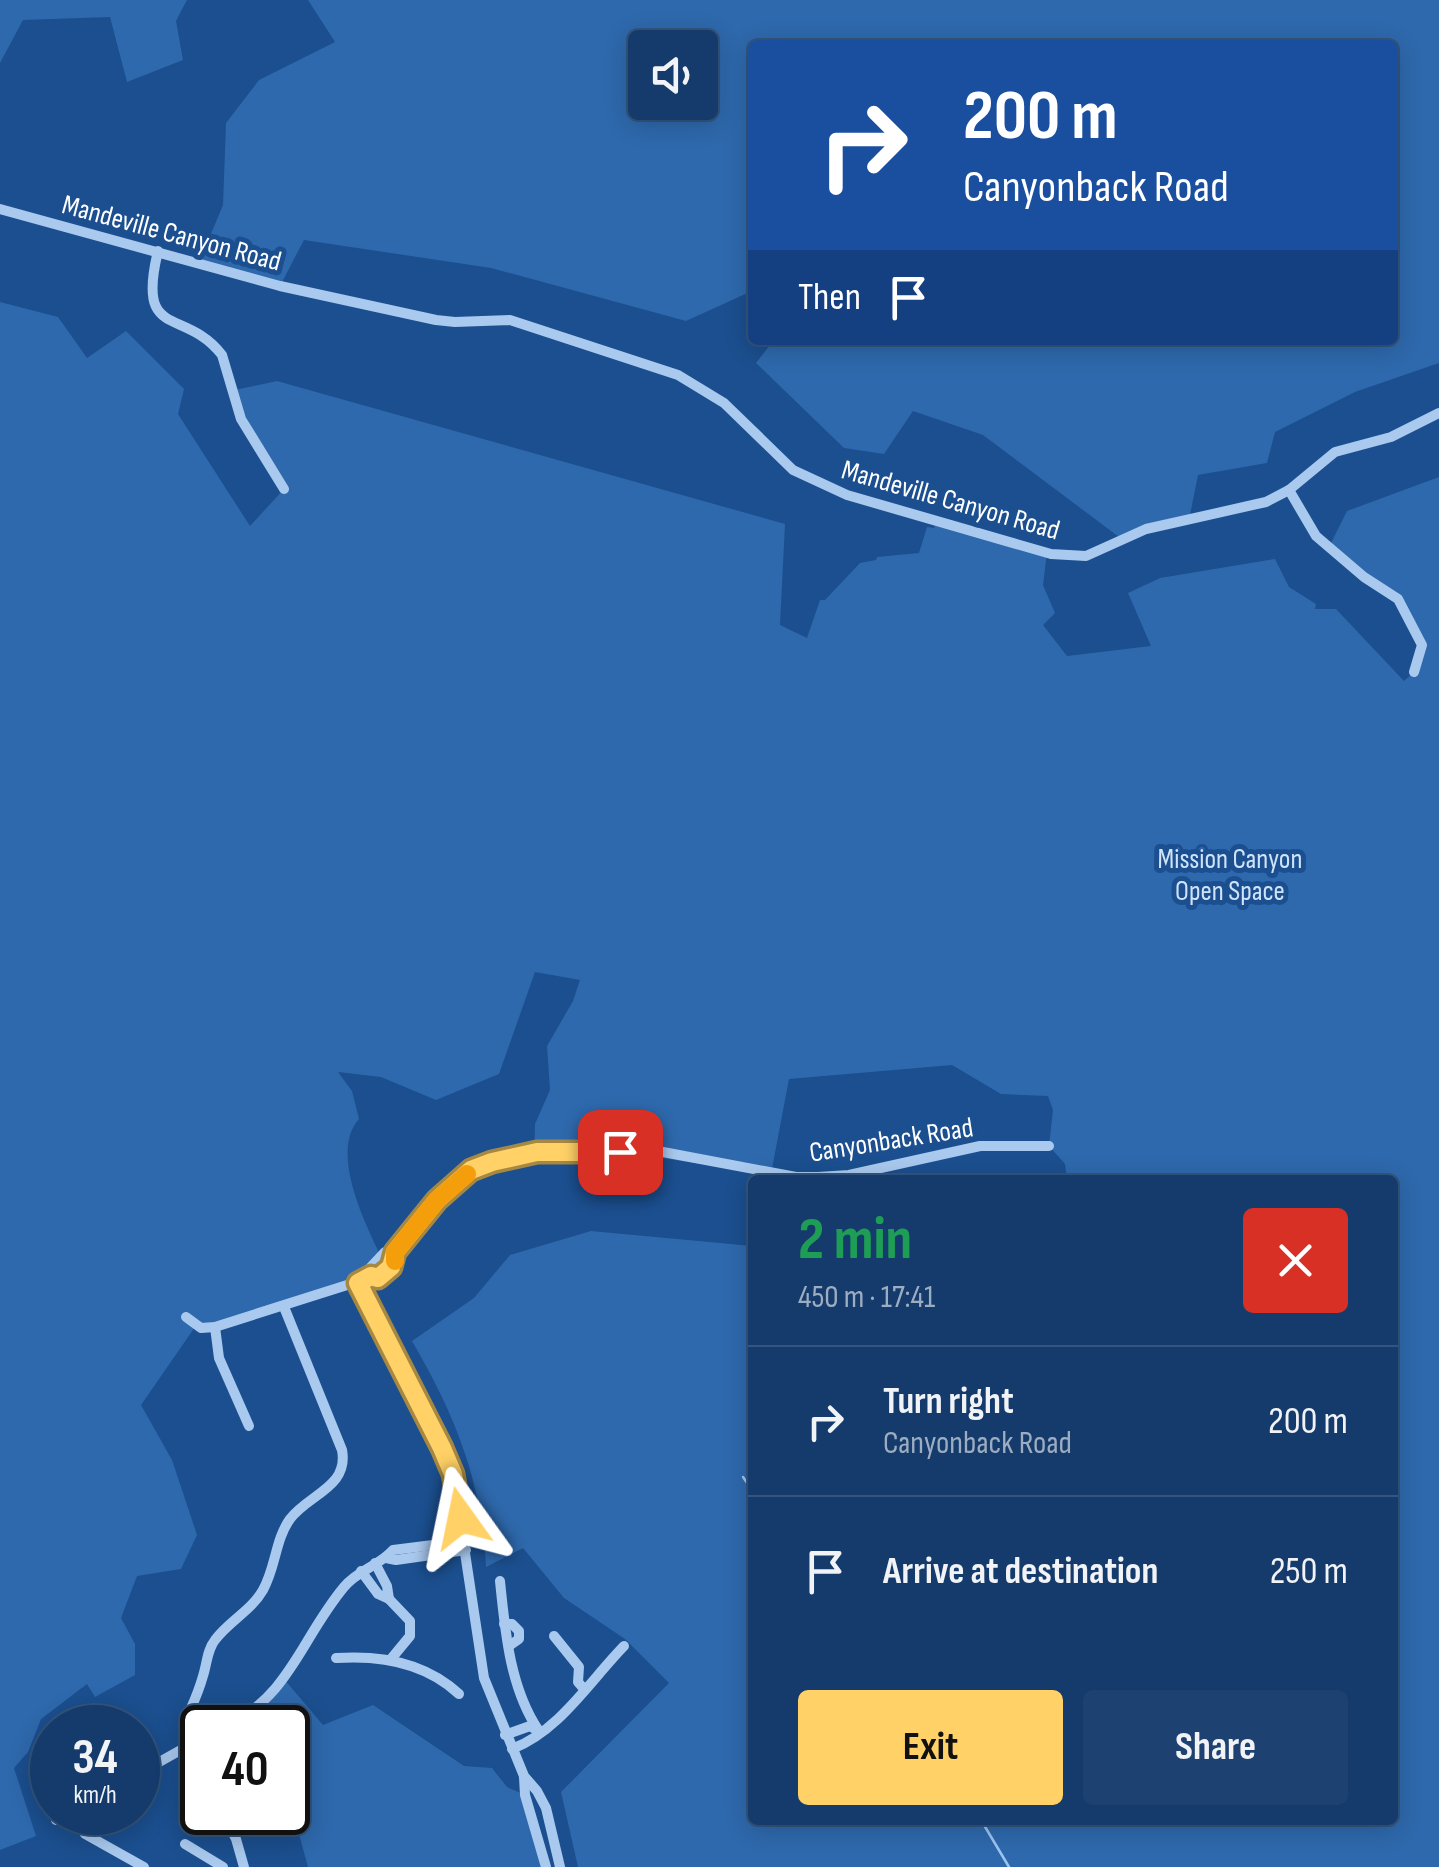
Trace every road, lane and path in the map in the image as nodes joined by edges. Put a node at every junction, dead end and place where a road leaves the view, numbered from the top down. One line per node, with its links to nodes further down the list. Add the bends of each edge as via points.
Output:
1 (0, 209): 2 (street, Mandeville Canyon Road)
2 (158, 252): 4 (street, via 150,290 155,306 222,355 241,419); 5 (street, Mandeville Canyon Road, via 436,320 510,320 636,361 712,393 780,460 818,483 1051,554 1086,556 1146,529 1248,507)
3 (1439, 413): 5 (street, Mandeville Canyon Road, via 1391,437 1335,452)
4 (284, 490)
5 (1289, 490): 6 (street, via 1316,536 1398,599 1422,645)
6 (1414, 672)
7 (1049, 1146): 9 (street, Canyonback Road, via 980,1146)
8 (789, 1175): 10 (street, Canyonback Road, via 663,1152 537,1152 492,1162 471,1170 437,1200 395,1252 385,1252 377,1273)
9 (849, 1175)
10 (358, 1283): 11 (street); 15 (street, via 453,1474)
11 (284, 1307): 13 (street); 28 (street, via 342,1450 342,1468 289,1521 260,1596 213,1644)
12 (186, 1318): 13 (street, via 200,1328)
13 (214, 1327): 14 (street, via 219,1358)
14 (249, 1426)
15 (465, 1545): 16 (street, via 394,1550); 31 (street, via 484,1678)
16 (380, 1561): 17 (street); 19 (street)
17 (361, 1570): 19 (street, via 378,1594); 29 (street)
18 (500, 1582): 30 (street, via 509,1646)
19 (390, 1598): 23 (street, via 412,1627)
20 (554, 1636): 24 (street)
21 (624, 1646): 25 (street)
22 (336, 1658): 23 (street)
23 (391, 1659): 27 (street, via 432,1674)
24 (579, 1666): 25 (street); 26 (street)
25 (595, 1676): 26 (street)
26 (584, 1689): 30 (street, via 556,1722)
27 (459, 1694)
28 (190, 1705)
29 (260, 1705)
30 (539, 1731): 31 (street, via 530,1726); 32 (street)
31 (505, 1735): 32 (street)
32 (512, 1749): 33 (street)
33 (524, 1776): 40 (street); 41 (street, via 546,1808)
34 (88, 1835): 37 (street)
35 (234, 1835): 39 (street)
36 (186, 1844): 38 (street)
37 (144, 1867)
38 (223, 1867)
39 (244, 1867)
40 (546, 1867)
41 (560, 1867)

